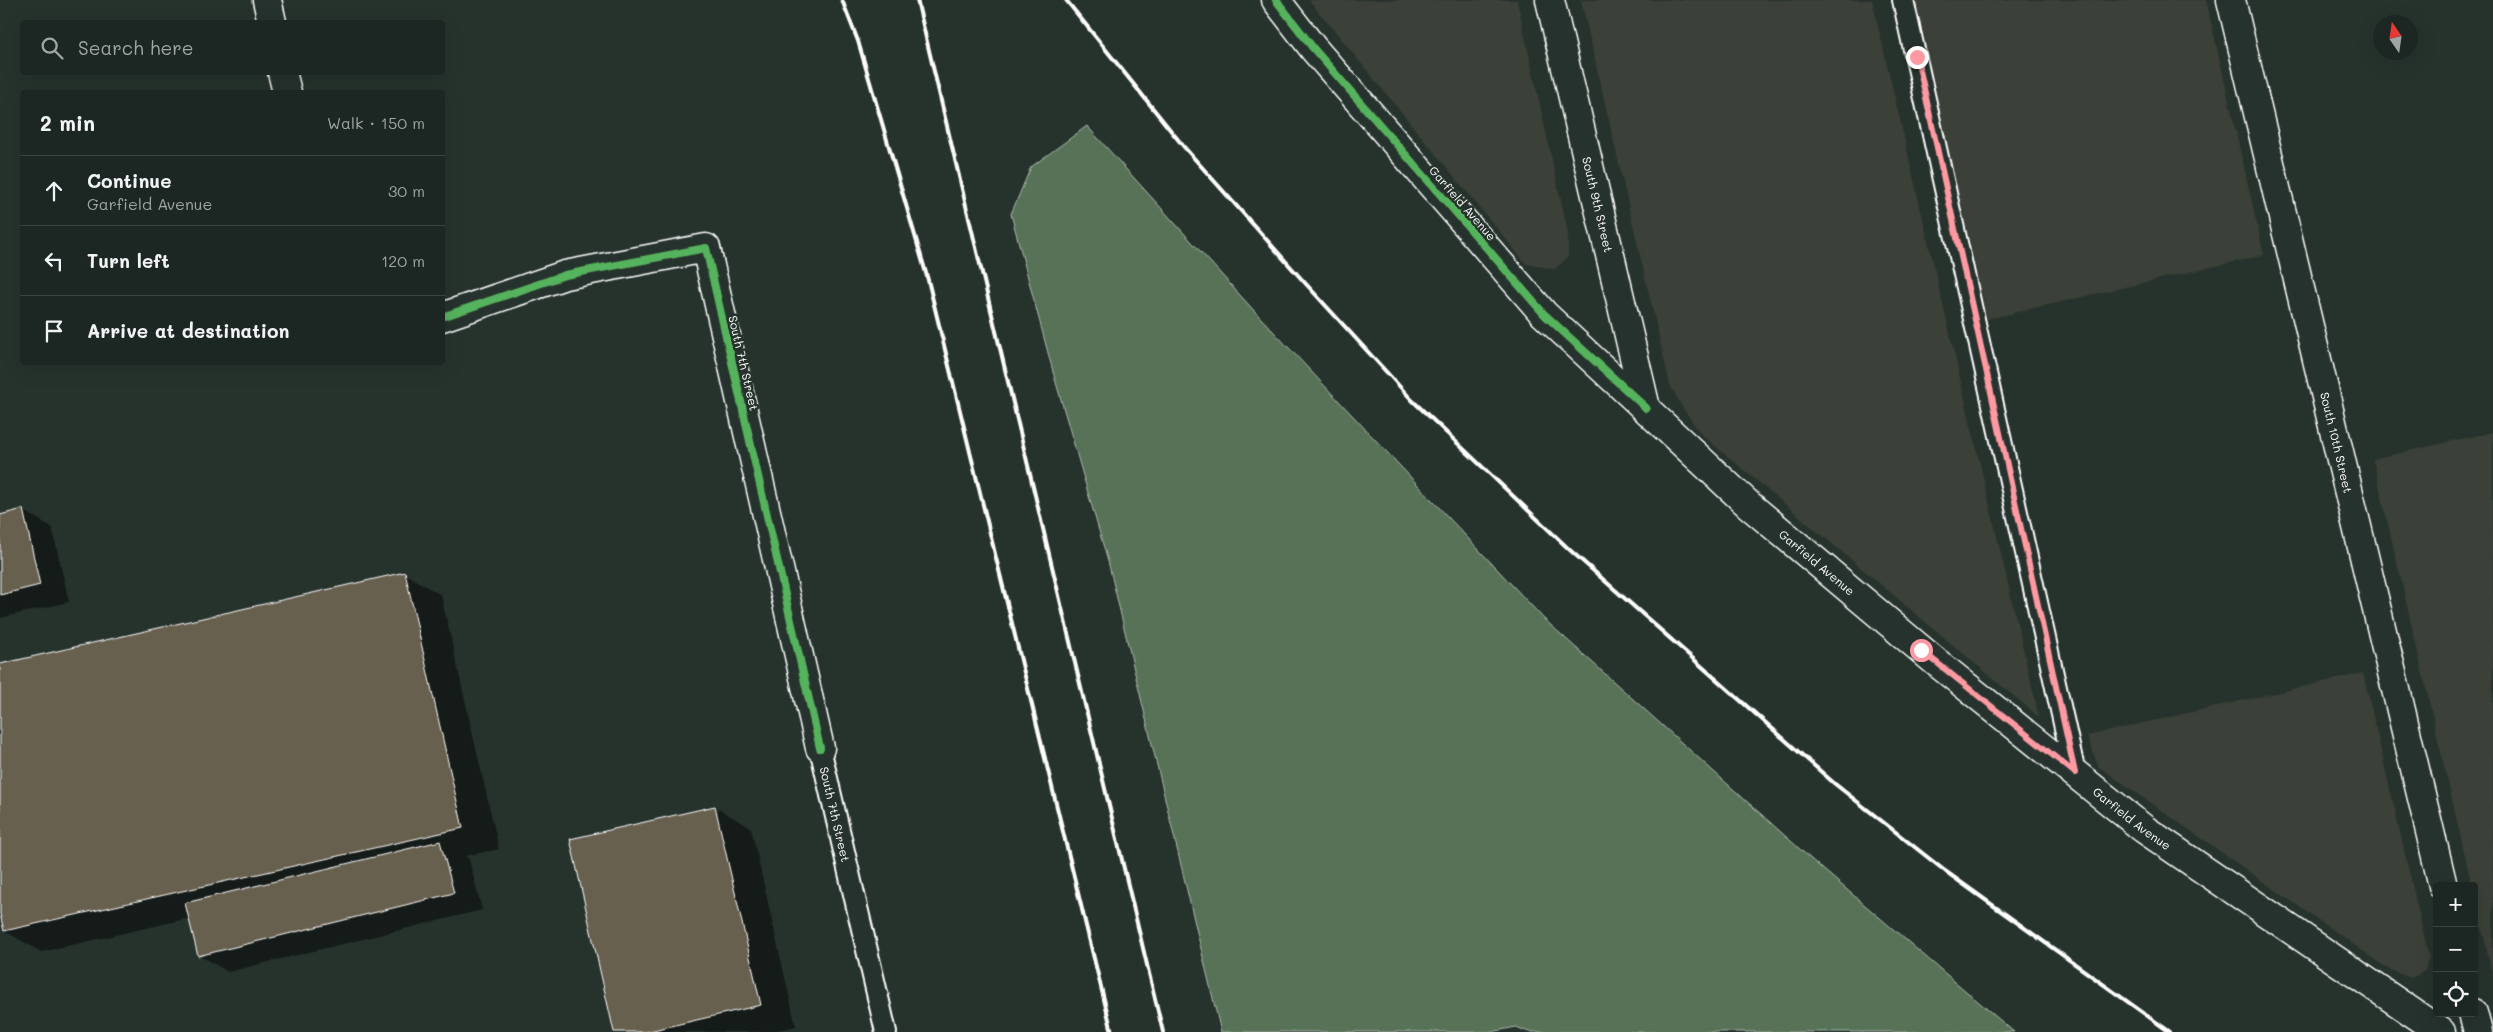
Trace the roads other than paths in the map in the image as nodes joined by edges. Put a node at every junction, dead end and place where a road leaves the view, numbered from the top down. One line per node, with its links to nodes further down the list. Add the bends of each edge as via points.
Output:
1 (267, 0): 6 (main road)
2 (1276, 0): 10 (main road, Garfield Avenue, via 1313,48 1544,314)
3 (1550, 0): 10 (main road, South 9th Street)
4 (1903, 0): 12 (lane)
5 (2231, 0): 13 (main road, South 10th Street)
6 (272, 20)
7 (283, 75): 8 (main road)
8 (286, 90)
9 (445, 316): 11 (main road, South 7th Street, via 565,275 706,248)
10 (1646, 408): 12 (main road, Garfield Avenue, via 1757,511 1936,662)
11 (820, 748): 15 (lane, South 7th Street)
12 (2075, 773): 16 (main road, Garfield Avenue, via 2144,829)
13 (2442, 882)
14 (2474, 1017): 17 (main road)
15 (886, 1032)
16 (2441, 1032)
17 (2478, 1032)

